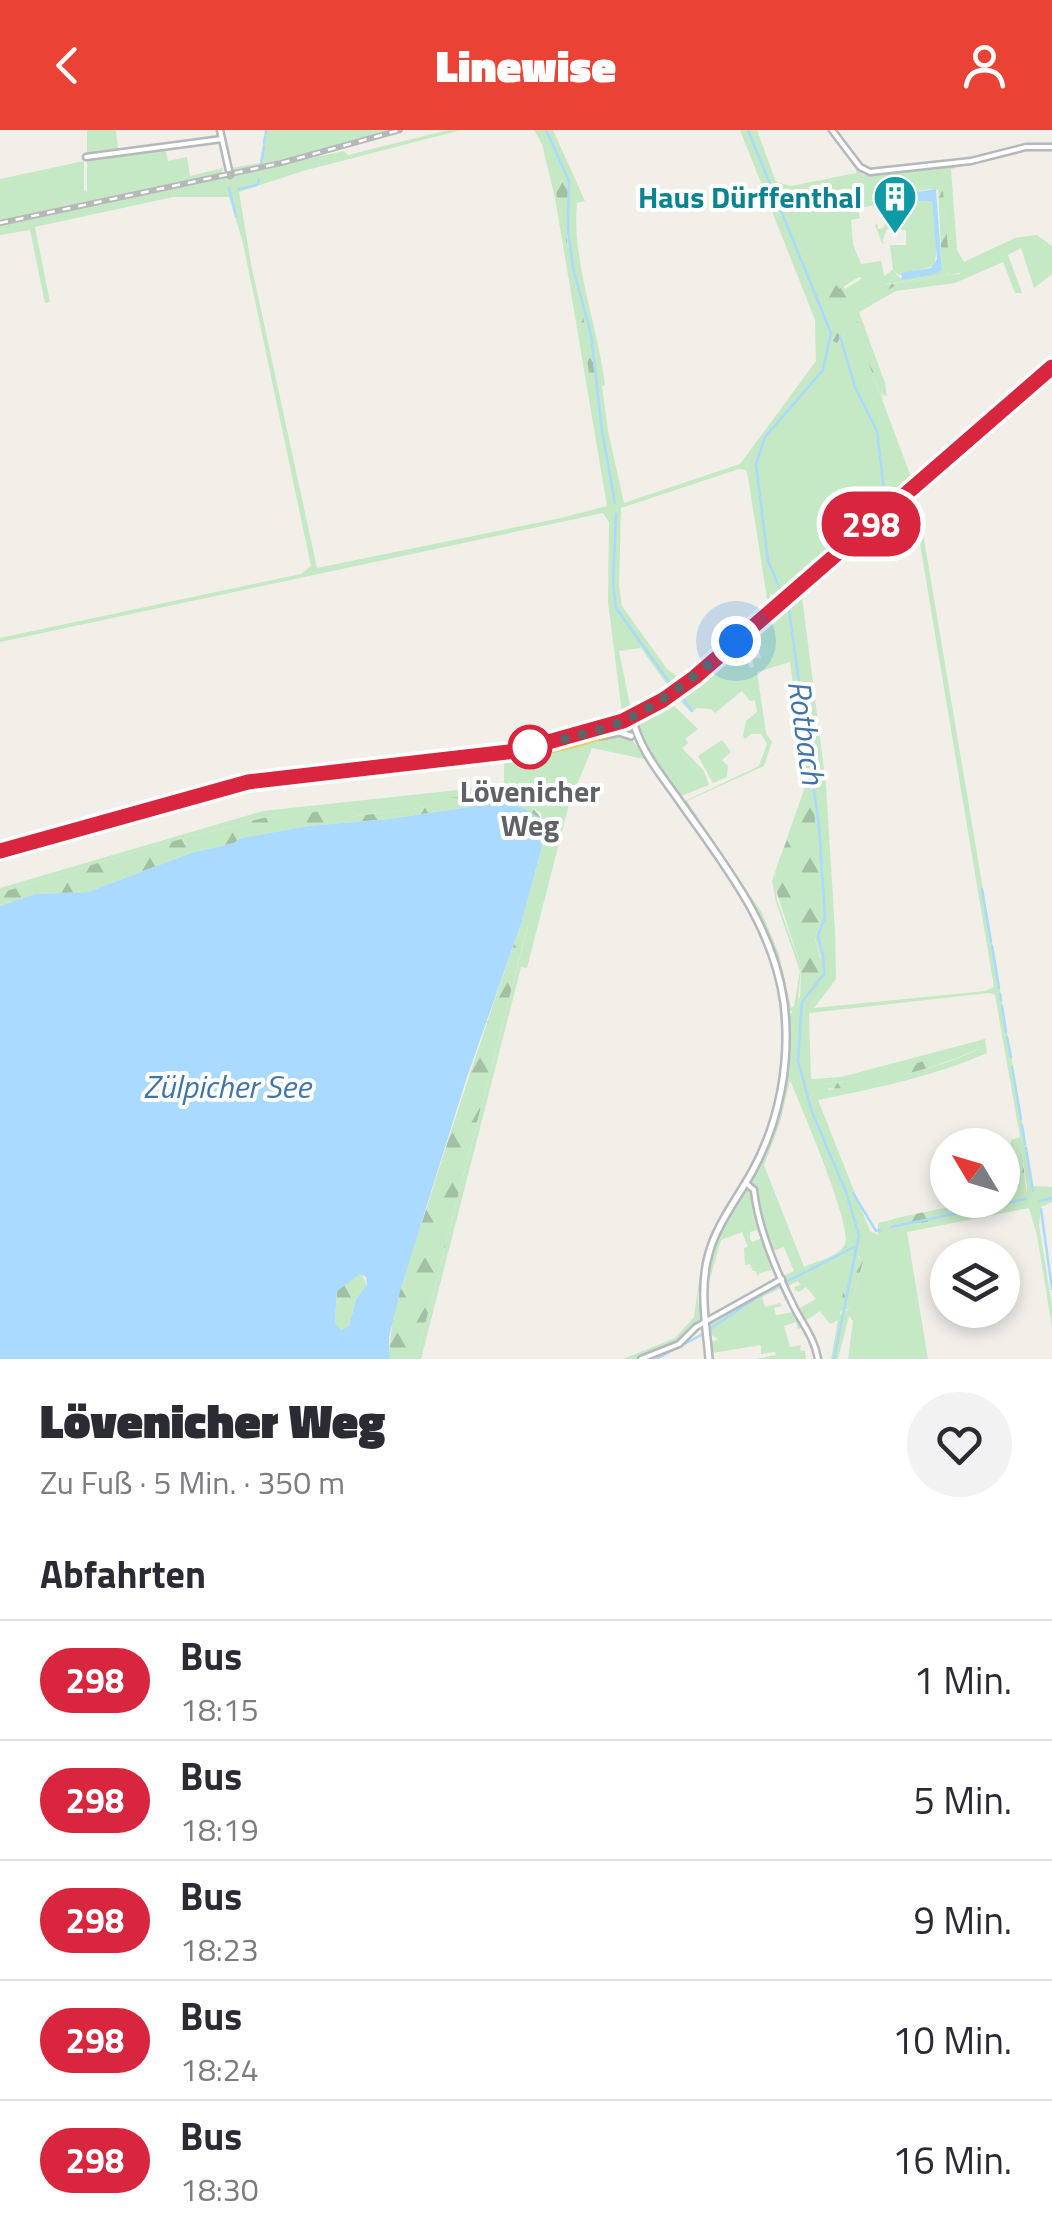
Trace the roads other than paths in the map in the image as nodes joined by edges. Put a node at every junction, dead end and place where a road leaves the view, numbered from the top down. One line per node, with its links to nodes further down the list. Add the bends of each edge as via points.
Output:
1 (220, 130): 3 (street)
2 (832, 130): 4 (street, via 870,172)
3 (222, 139): 5 (street); 6 (street)
4 (1052, 147)
5 (86, 156)
6 (230, 174)
7 (1052, 367): 8 (main road, via 695,677)
8 (628, 721): 9 (street); 10 (main road); 11 (main road); 12 (street)
9 (631, 736): 10 (street); 12 (street)
10 (592, 737): 11 (main road)
11 (516, 751): 13 (main road, via 248,782)
12 (646, 753): 14 (street, via 750,904 781,988 782,1085)
13 (0, 851)
14 (746, 1183): 15 (street); 16 (street, via 708,1255)
15 (783, 1282): 16 (street); 19 (street)
16 (706, 1329): 17 (street, via 694,1328 680,1344); 18 (street)
17 (641, 1359)
18 (709, 1359)
19 (818, 1359)

